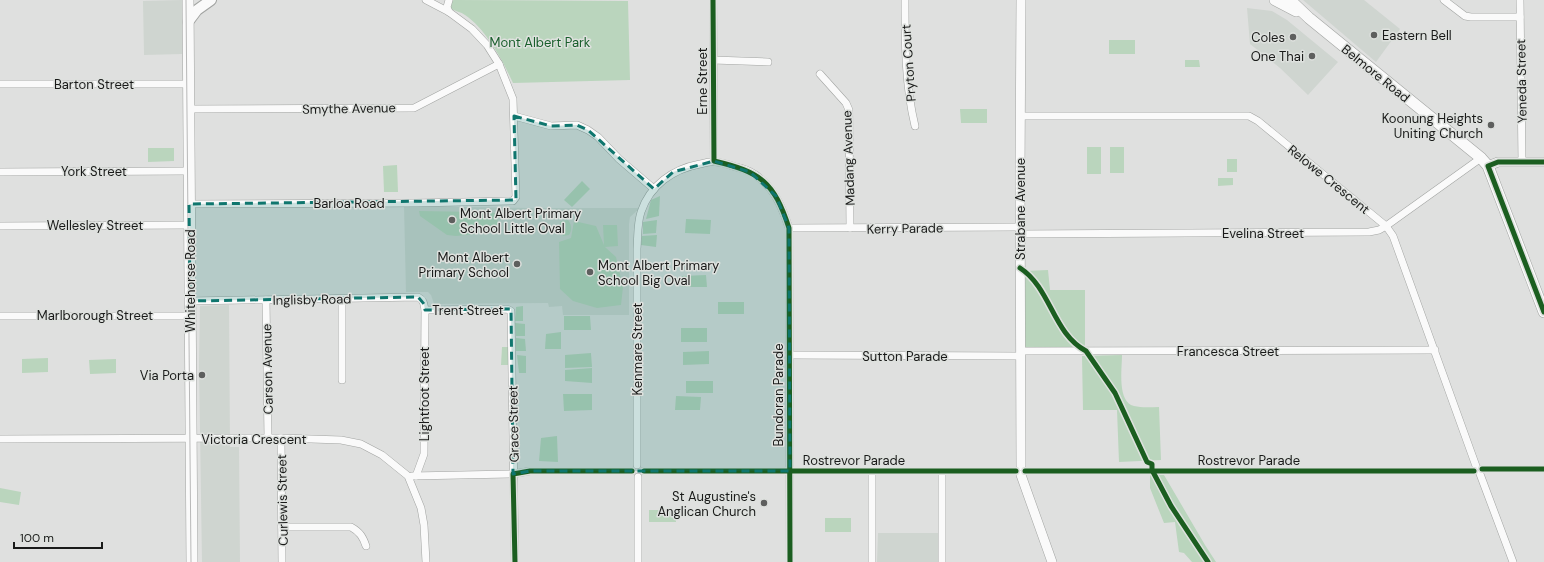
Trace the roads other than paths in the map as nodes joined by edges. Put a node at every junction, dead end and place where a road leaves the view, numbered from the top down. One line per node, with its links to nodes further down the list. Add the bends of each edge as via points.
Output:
1 (188, 0): 15 (main road, Whitehorse Road)
2 (211, 0): 15 (main road, via 197,10)
3 (426, 0): 12 (street)
4 (449, 0): 12 (street)
5 (713, 0): 16 (street, Erne Street)
6 (906, 0): 25 (street, Pryton Court, via 905,44 911,110)
7 (1021, 0): 24 (street, Strabane Avenue)
8 (1275, 0): 14 (main road, Belmore Road)
9 (1290, 0): 14 (main road, Belmore Road)
10 (1444, 0): 13 (street, via 1465,16)
11 (1520, 0): 13 (street, Yeneda Street)
12 (449, 12): 18 (street, via 472,28)
13 (1520, 17): 28 (street, Yeneda Street)
14 (1309, 18): 27 (main road, Belmore Road)
15 (188, 22): 21 (main road, Whitehorse Road)
16 (713, 60): 17 (street); 26 (street, Erne Street)
17 (768, 62)
18 (499, 64): 22 (street, Smythe Avenue, via 414,108); 23 (street, via 513,99)
19 (820, 74): 38 (street, Madang Avenue, via 846,103 849,110)
20 (0, 84): 21 (street, Barton Street)
21 (188, 84): 22 (main road, Whitehorse Road)
22 (189, 109): 30 (main road, Whitehorse Road)
23 (514, 116): 32 (street, via 551,126 577,125 588,130); 33 (street, Barloa Road, via 514,201)
24 (1020, 116): 36 (street, Relowe Crescent, via 1249,116); 39 (street, Strabane Avenue)
25 (915, 126)
26 (714, 161): 32 (street, Kenmare Street, via 673,172); 37 (street, Bundoran Parade, via 742,168 762,180 776,196)
27 (1485, 162): 28 (street); 36 (street, Evelina Street, via 1469,167); 43 (main road, Belmore Road)
28 (1522, 162): 29 (street)
29 (1544, 162)
30 (189, 171): 31 (street, York Street); 33 (main road, Whitehorse Road)
31 (0, 172)
32 (654, 189): 57 (street, Kenmare Street, via 641,212 637,249)
33 (189, 204): 34 (main road, Whitehorse Road)
34 (190, 225): 35 (street, Wellesley Street); 42 (main road, Whitehorse Road)
35 (0, 226)
36 (1386, 226): 39 (street, Evelina Street, via 1369,232); 49 (street, Relowe Crescent, via 1393,236)
37 (789, 228): 38 (street, Kerry Parade); 51 (street, Bundoran Parade)
38 (850, 228): 39 (street, Kerry Parade)
39 (1020, 230): 50 (street, Strabane Avenue)
40 (342, 299): 41 (street, Inglisby Road); 44 (street, Inglisby Road, via 418,297 422,299); 52 (street)
41 (266, 300): 42 (street, Inglisby Road); 53 (street, Carson Avenue)
42 (190, 301): 48 (main road, Whitehorse Road)
43 (1542, 301): 46 (main road, Belmore Road)
44 (425, 310): 45 (street, Trent Street); 68 (street, Lightfoot Street, via 424,454)
45 (511, 311): 66 (street, Grace Street)
46 (1544, 312)
47 (0, 316): 48 (street, Marlborough Street)
48 (190, 316): 56 (main road, Whitehorse Road)
49 (1435, 350): 50 (street, Francesca Street); 60 (street, Relowe Crescent)
50 (1021, 353): 51 (street, Sutton Parade); 59 (street, Strabane Avenue)
51 (789, 355): 63 (street, Bundoran Parade)
52 (342, 380)
53 (268, 438): 54 (street, Victoria Crescent); 56 (street, Victoria Crescent)
54 (281, 438): 67 (street, Victoria Crescent, via 361,444 382,454); 70 (street, Curlewis Street)
55 (0, 439): 56 (street, Victoria Crescent)
56 (191, 439): 72 (main road, Whitehorse Road)
57 (637, 465): 61 (street); 62 (street, via 642,466)
58 (1544, 469): 60 (street, Rostrevor Parade)
59 (1021, 470): 60 (street, Rostrevor Parade); 64 (street, Rostrevor Parade); 80 (street, Strabane Avenue)
60 (1478, 470): 81 (street, Relowe Crescent)
61 (632, 471): 66 (street, via 530,471); 69 (street, via 634,476)
62 (644, 471): 63 (street, Rostrevor Parade); 69 (street)
63 (790, 471): 65 (street, Rostrevor Parade); 77 (street, Bundoran Parade)
64 (942, 471): 65 (street, Rostrevor Parade); 79 (street)
65 (872, 472): 78 (street)
66 (513, 474): 68 (street); 75 (street, Grace Street)
67 (408, 476): 68 (street); 74 (street, Victoria Crescent, via 423,520)
68 (416, 476)
69 (638, 477): 76 (street)
70 (282, 527): 71 (street, via 351,527 358,530); 73 (street, Curlewis Street)
71 (366, 546)
72 (192, 562)
73 (282, 562)
74 (426, 562)
75 (515, 562)
76 (638, 562)
77 (790, 562)
78 (872, 562)
79 (942, 562)
80 (1052, 562)
81 (1513, 562)

